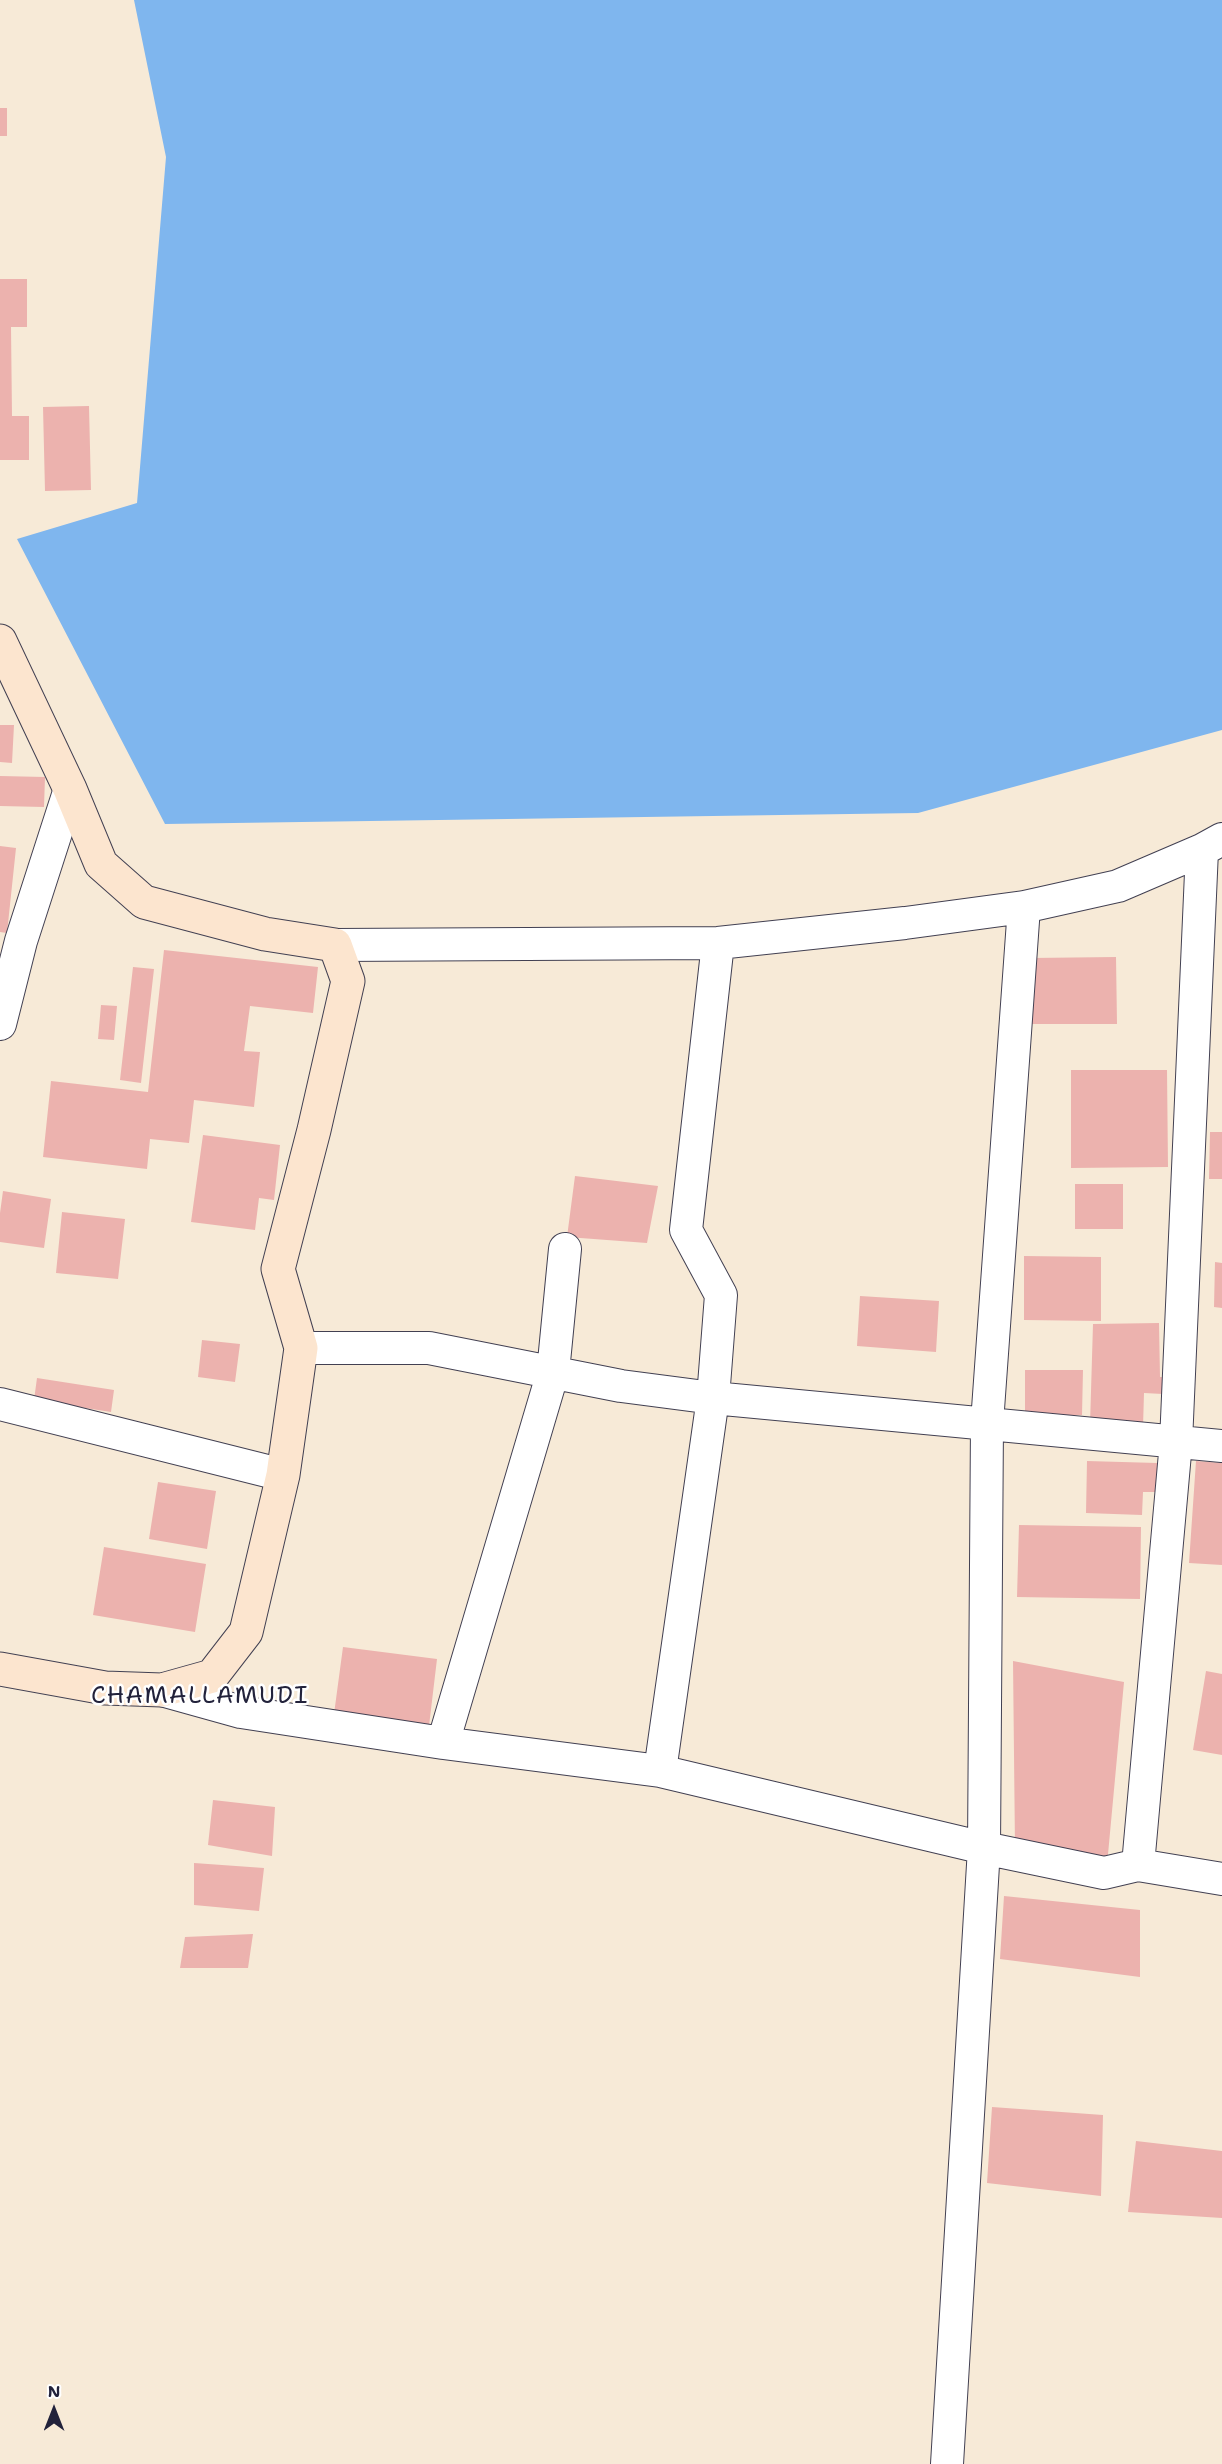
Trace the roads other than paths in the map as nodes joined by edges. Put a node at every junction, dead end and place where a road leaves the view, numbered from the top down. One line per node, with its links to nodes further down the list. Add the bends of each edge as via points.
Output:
1 (0, 641): 2 (main road)
2 (70, 789): 5 (street); 7 (main road, via 101,864 144,902 265,934)
3 (1212, 844): 4 (street, via 1118,886); 15 (street)
4 (1023, 907): 6 (street); 14 (street)
5 (10, 941): 8 (street)
6 (718, 943): 7 (street); 12 (street, via 686,1230 721,1295)
7 (335, 945): 10 (main road, via 348,981 278,1269)
8 (0, 1023)
9 (565, 1249): 11 (street)
10 (301, 1348): 11 (street, via 429,1348); 17 (main road)
11 (553, 1372): 12 (street); 20 (street)
12 (713, 1398): 14 (street); 21 (street)
13 (0, 1404): 17 (street)
14 (987, 1423): 15 (street); 22 (street)
15 (1176, 1442): 16 (street); 23 (street)
16 (1222, 1446)
17 (283, 1475): 19 (main road, via 246,1632 212,1676)
18 (0, 1669): 19 (main road, via 105,1688)
19 (162, 1690): 20 (street, via 241,1712)
20 (443, 1743): 21 (street)
21 (660, 1770): 22 (street)
22 (984, 1848): 23 (street, via 1104,1873); 25 (street)
23 (1138, 1865): 24 (street)
24 (1222, 1879)
25 (946, 2464)

